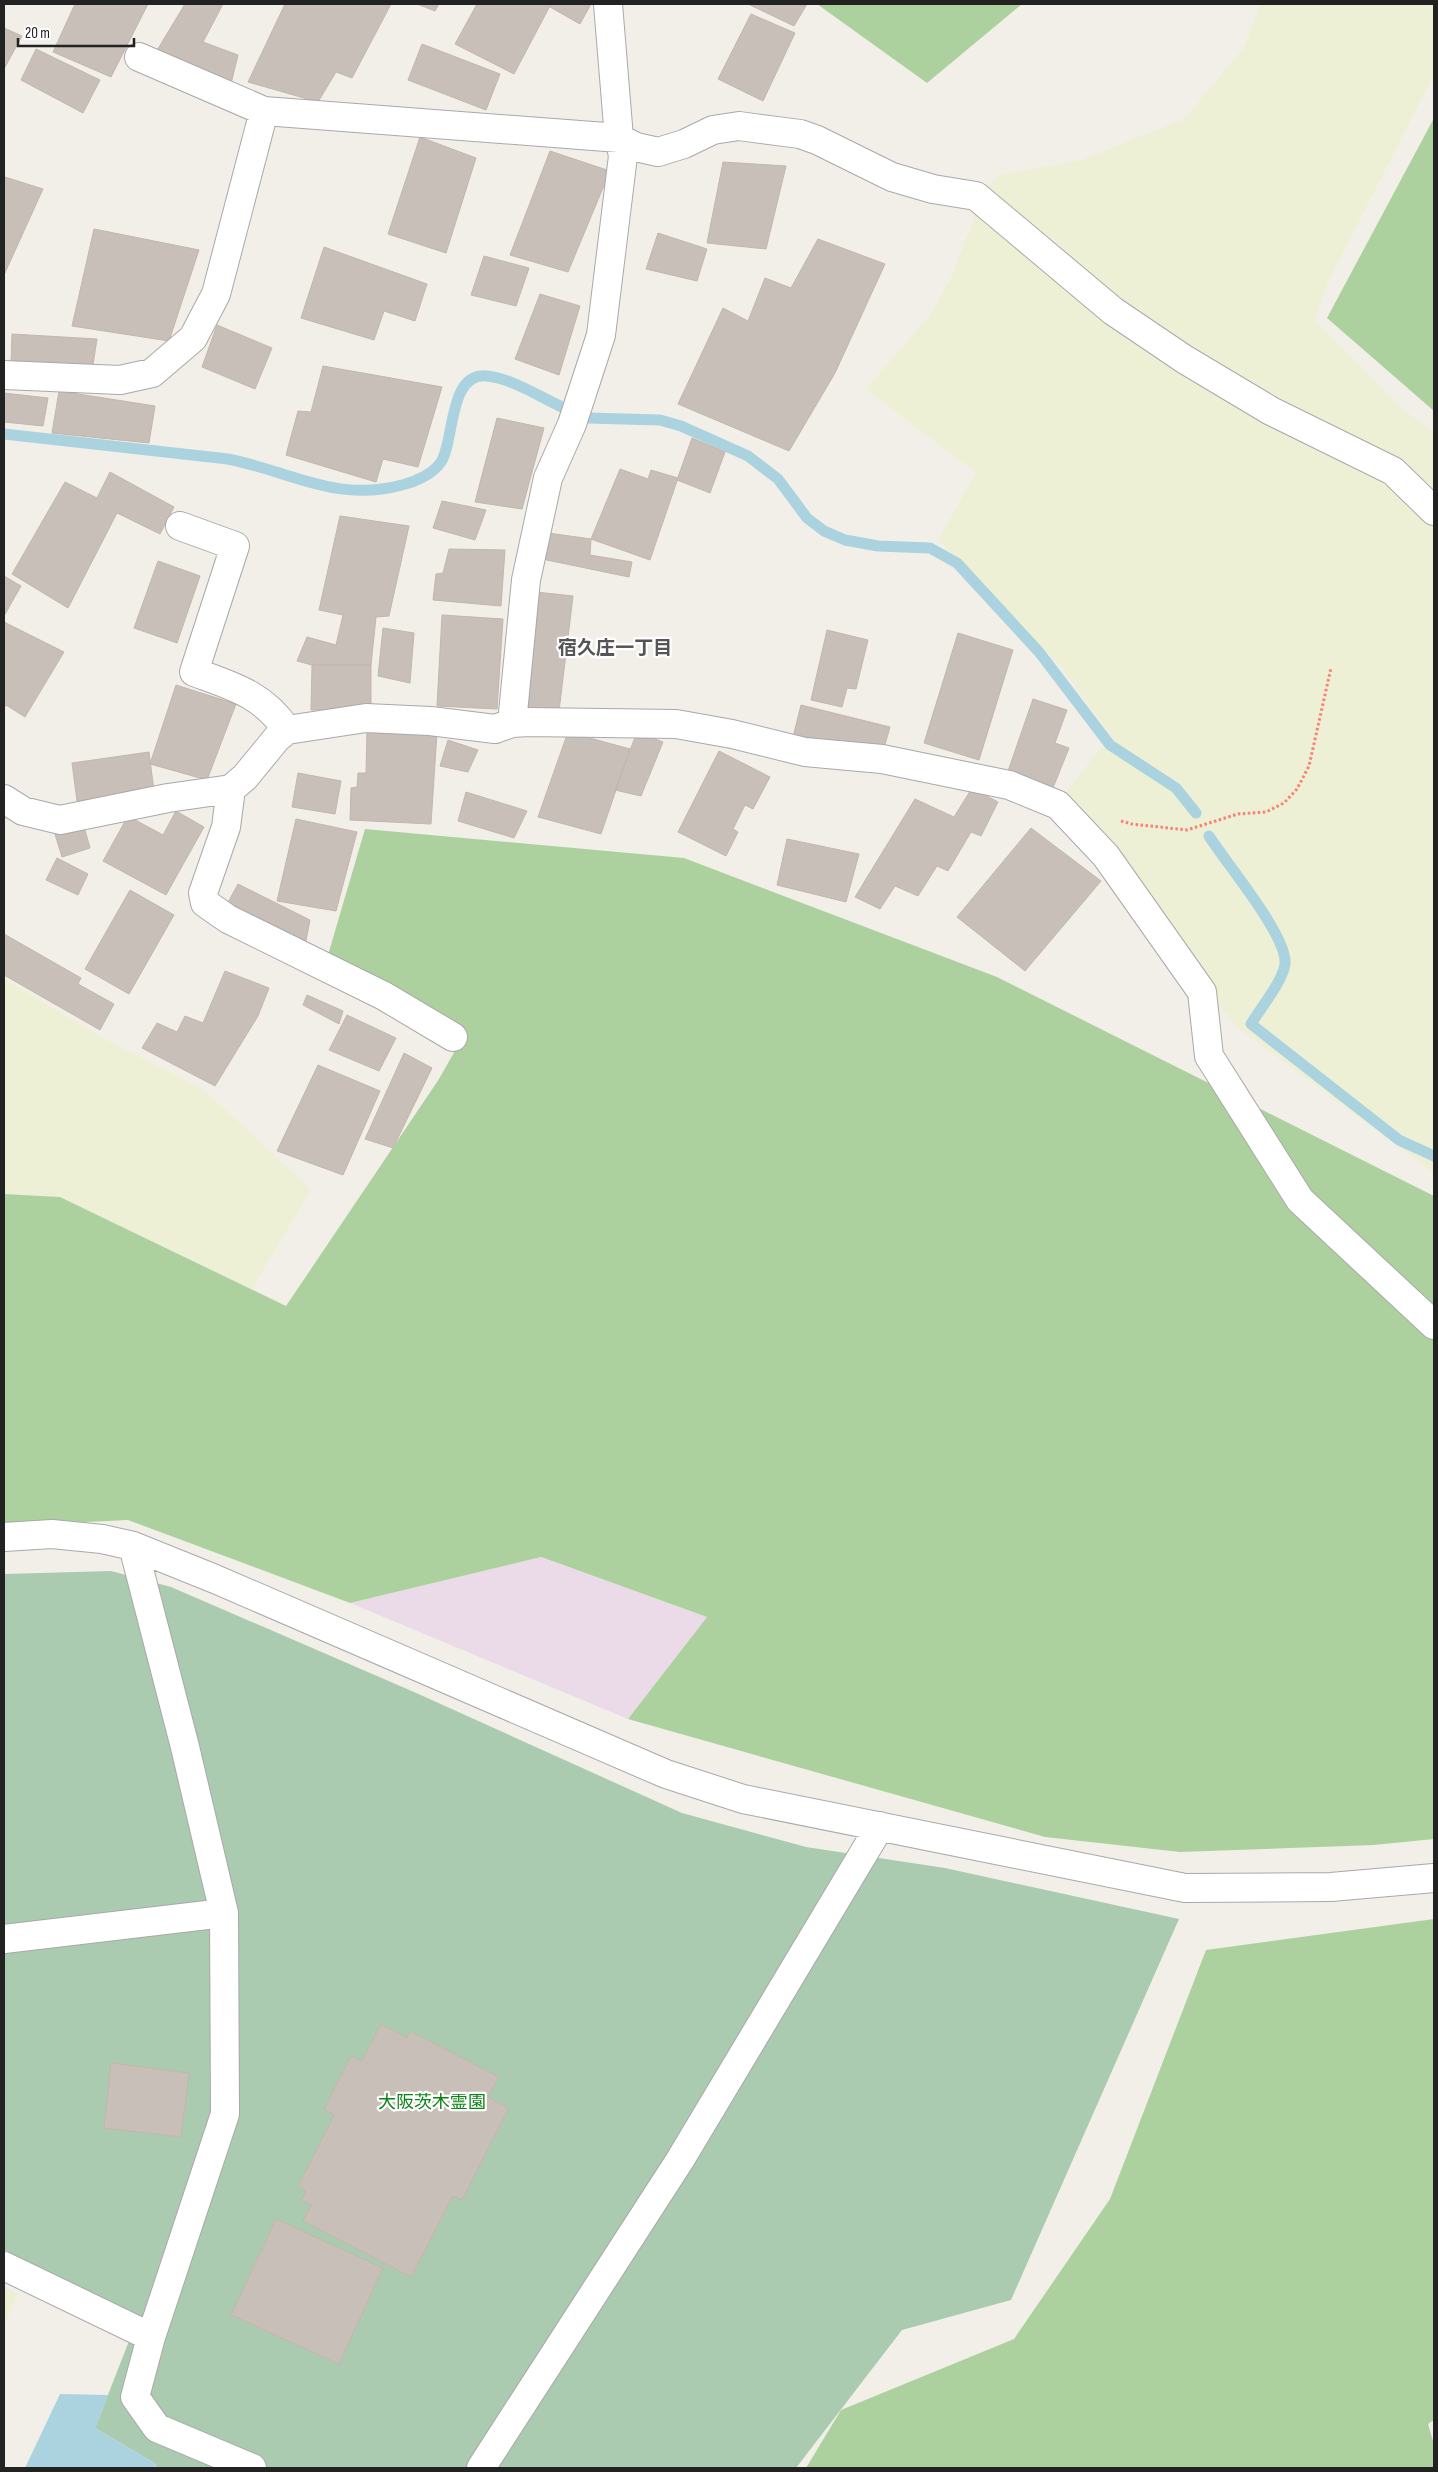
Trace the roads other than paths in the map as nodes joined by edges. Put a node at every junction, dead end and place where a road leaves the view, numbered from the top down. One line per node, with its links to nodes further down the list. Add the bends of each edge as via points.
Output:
1 (608, 4): 4 (street)
2 (139, 57): 3 (street)
3 (264, 111): 4 (street); 5 (street, via 216,294 193,338 152,373 120,380)
4 (619, 138): 6 (street, via 636,147 658,152 714,130 739,126 800,134 892,177 932,189 976,196 1113,312 1271,411 1393,472); 8 (street, via 623,156 601,335 572,424 548,478 526,580)
5 (4, 375)
6 (1434, 511)
7 (180, 526): 9 (street, via 235,546 194,672 247,691 278,716)
8 (512, 723): 9 (street, via 495,729 366,718); 13 (street, via 676,724 805,752 882,759 999,783 1058,805 1106,856 1202,992 1209,1056 1300,1200)
9 (287, 730): 10 (street)
10 (231, 789): 11 (street, via 60,820 23,811); 12 (street, via 226,828 203,894 205,903 228,919 384,996)
11 (4, 798)
12 (453, 1037)
13 (1434, 1325)
14 (4, 1537): 15 (street, via 52,1534)
15 (133, 1546): 16 (street, via 666,1774 743,1799); 18 (street)
16 (880, 1826): 17 (street, via 1185,1888 1331,1887); 23 (street, via 680,2160)
17 (1434, 1878)
18 (224, 1913): 19 (street); 21 (street, via 225,2114)
19 (4, 1938)
20 (4, 2266): 21 (street)
21 (151, 2336): 22 (street, via 135,2397 157,2428)
22 (252, 2468)
23 (481, 2468)

